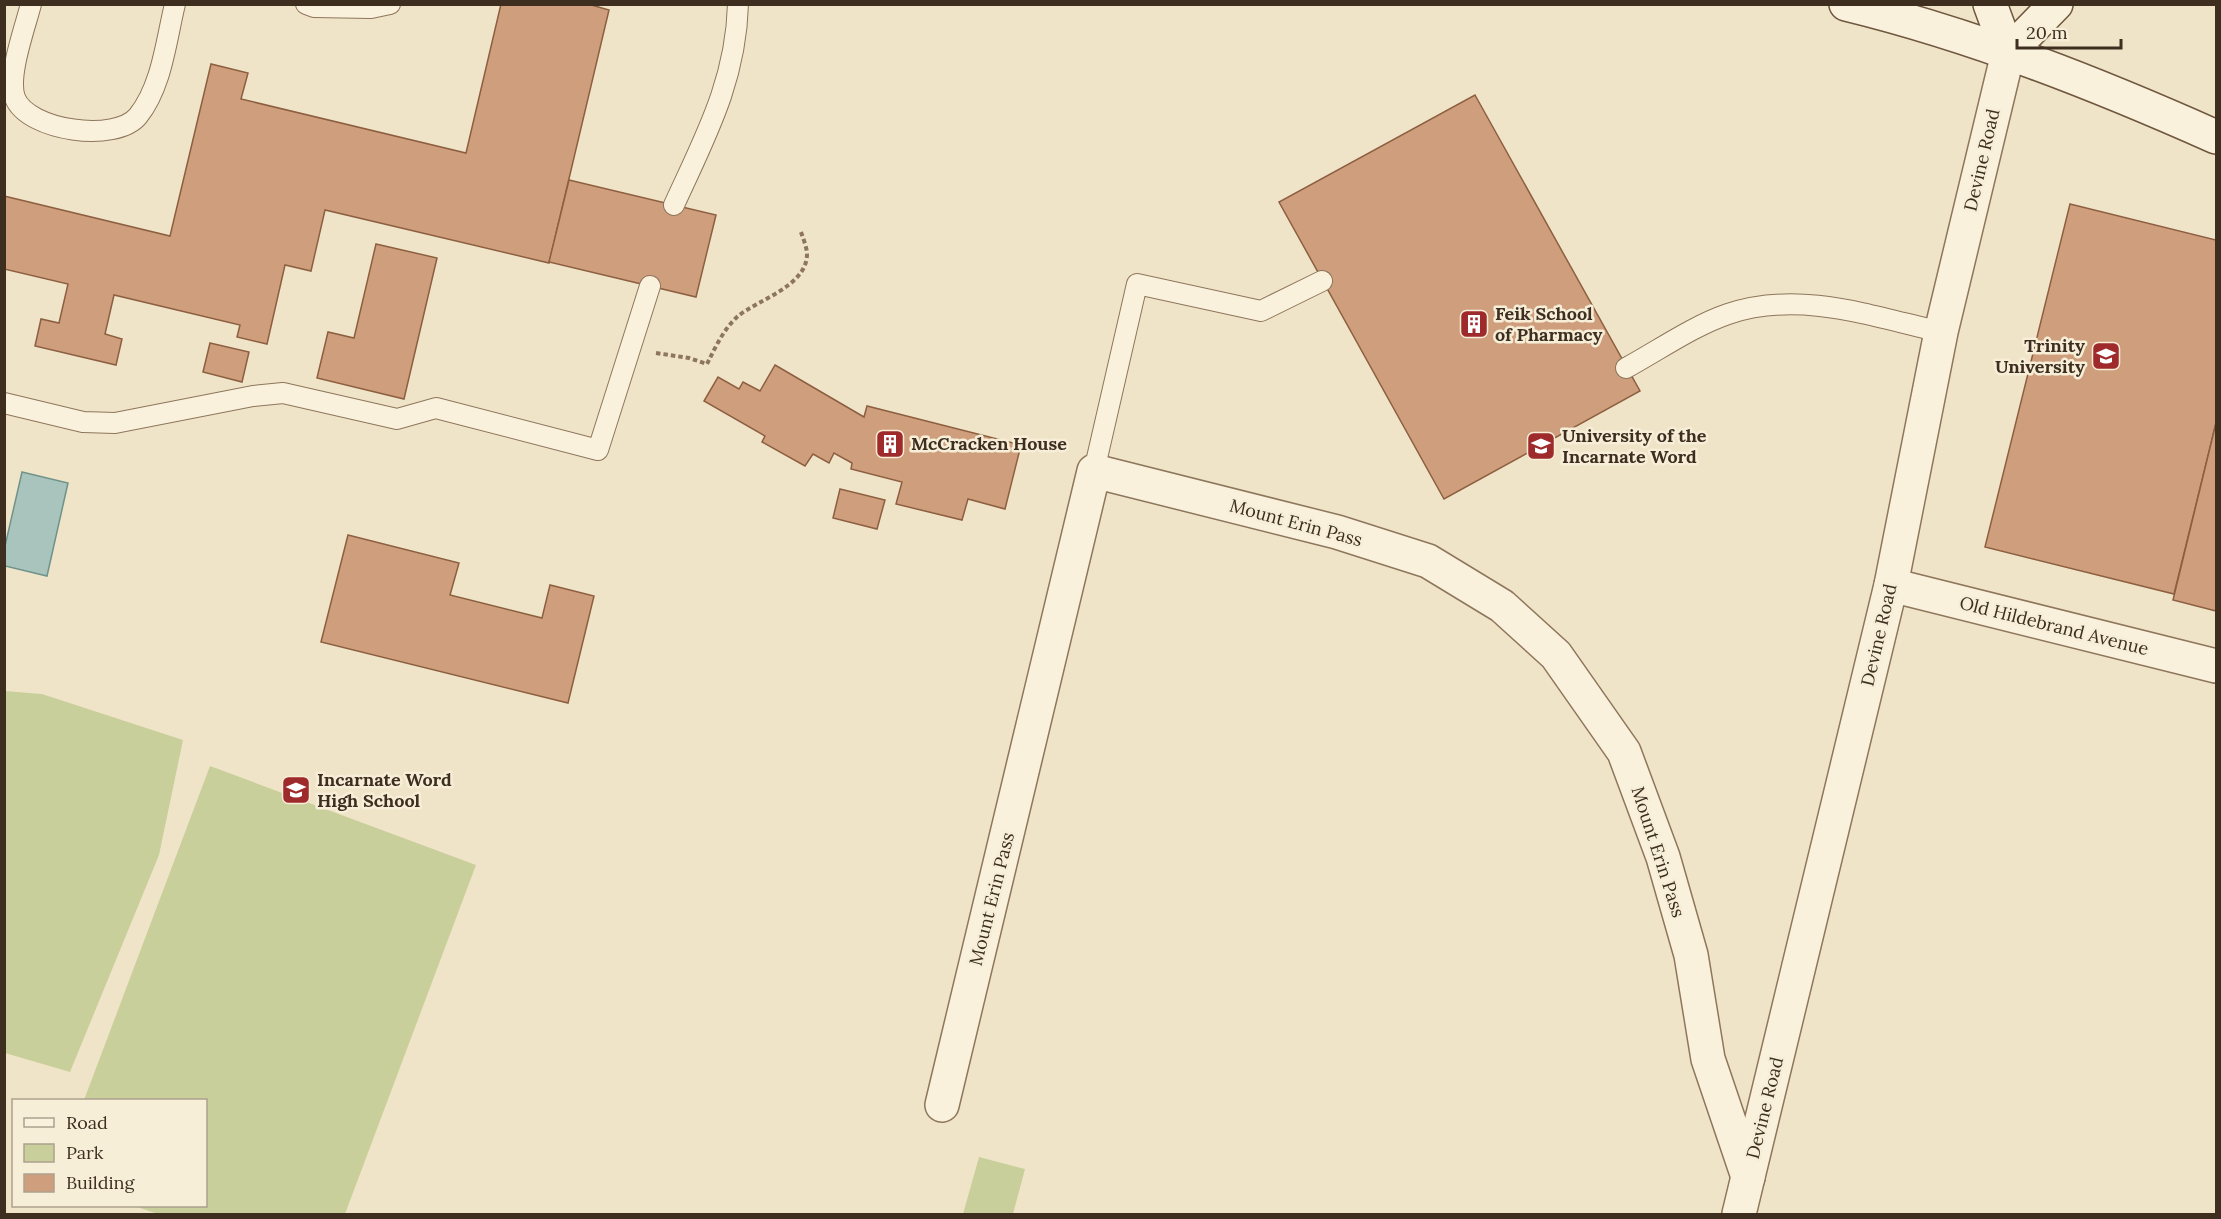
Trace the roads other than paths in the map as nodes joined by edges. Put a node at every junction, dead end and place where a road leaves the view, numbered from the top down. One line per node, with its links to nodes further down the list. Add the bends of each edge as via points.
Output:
1 (31, 4): 2 (lane, via 13,75 16,99 32,117 71,131 112,129 136,119 152,95)
2 (175, 4)
3 (306, 4): 4 (lane, via 371,8)
4 (390, 4)
5 (738, 4): 11 (lane, via 737,39 724,92)
6 (1846, 4): 9 (street)
7 (1990, 4): 9 (street)
8 (2056, 4): 9 (street)
9 (2008, 53): 10 (street); 14 (street, Devine Road)
10 (2217, 137)
11 (674, 205)
12 (1322, 281): 17 (lane, via 1261,311 1137,284)
13 (650, 286): 16 (lane, via 598,450 436,408 397,419 283,393 115,423 83,422)
14 (1941, 332): 15 (lane, via 1811,303 1770,303 1714,320); 18 (street, Devine Road)
15 (1626, 368)
16 (4, 403)
17 (1094, 471): 20 (street, Mount Erin Pass); 21 (street, Mount Erin Pass, via 1337,532 1428,561 1502,606 1556,655 1624,752 1660,846 1691,955 1708,1059)
18 (1891, 585): 19 (street, Old Hildebrand Avenue); 21 (street, Devine Road)
19 (2217, 666)
20 (942, 1105)
21 (1748, 1177): 22 (street, Devine Road)
22 (1739, 1215)

